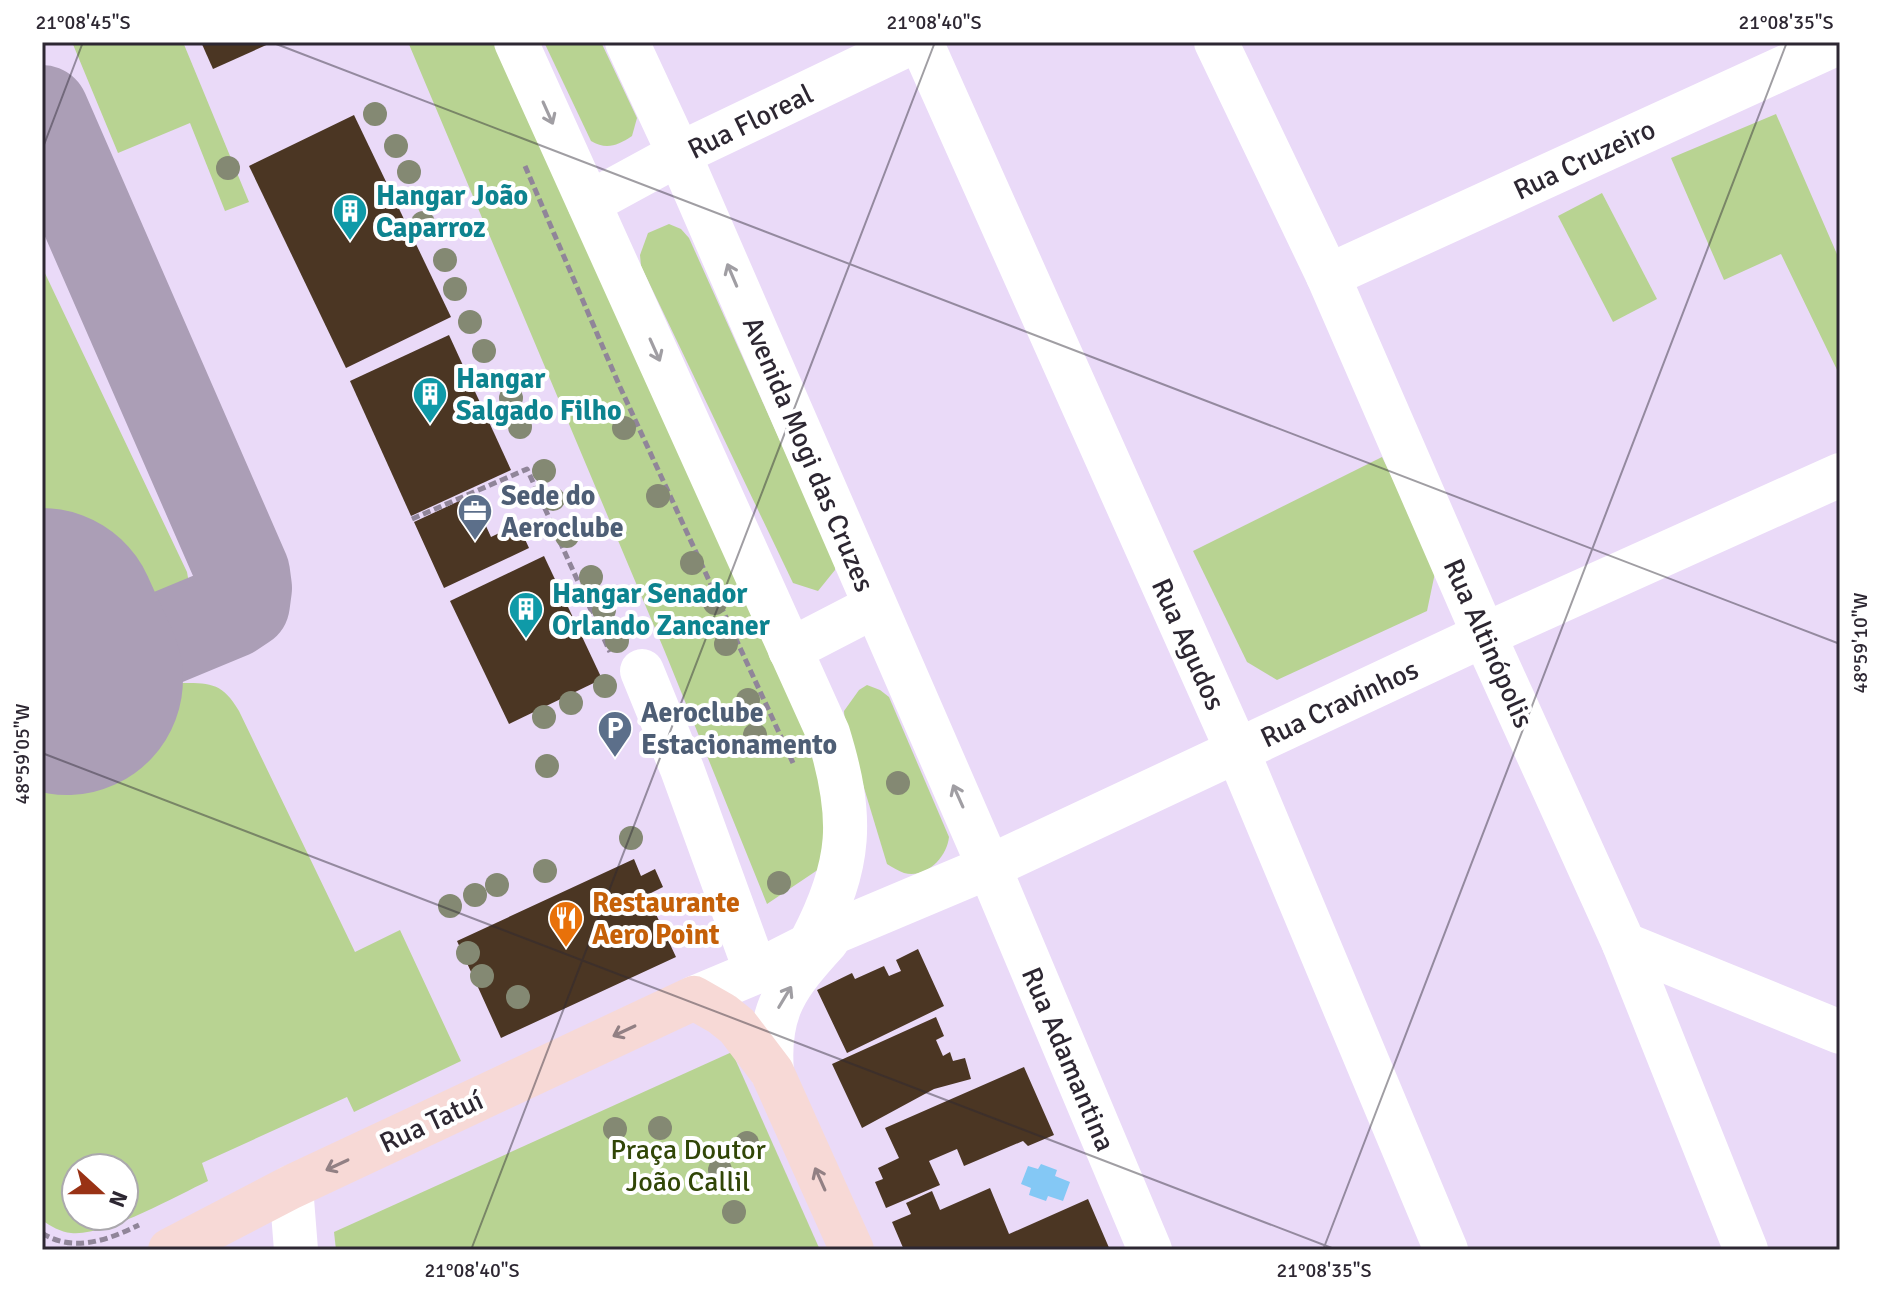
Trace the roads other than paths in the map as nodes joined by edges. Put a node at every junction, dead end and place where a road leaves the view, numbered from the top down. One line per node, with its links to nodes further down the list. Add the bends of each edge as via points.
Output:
1 (516, 42): 8 (street, one-way to 8)
2 (627, 42): 7 (street, Avenida Mogi das Cruzes)
3 (913, 42): 7 (street, Rua Floreal)
4 (921, 42): 15 (street, Rua Agudos)
5 (1216, 42): 9 (street, Rua Altinópolis)
6 (1840, 42): 9 (street, Rua Cruzeiro)
7 (679, 154): 8 (street, Rua Floreal); 11 (street, Avenida Mogi das Cruzes, one-way to 7)
8 (589, 203): 13 (street, one-way to 13)
9 (1328, 276): 12 (street, Rua Altinópolis)
10 (1840, 475): 12 (street, Rua Cravinhos)
11 (875, 606): 13 (street); 17 (street, Avenida Mogi das Cruzes, one-way to 11)
12 (1484, 635): 15 (street, Rua Cravinhos); 20 (street, Rua Altinópolis)
13 (790, 650): 16 (street, via 828,733 842,778)
14 (626, 663): 21 (street, via 682,769)
15 (1237, 750): 17 (street, Rua Cravinhos); 30 (street, Rua Agudos)
16 (845, 811): 18 (street, via 872,876); 19 (street, via 844,857)
17 (989, 867): 18 (street, Rua Cravinhos); 29 (street, Rua Adamantina)
18 (910, 901): 19 (street, Rua Cravinhos)
19 (824, 936): 21 (street, Rua Cravinhos); 24 (street, Rua Cravinhos, one-way to 19, via 769,1043 774,1016)
20 (1624, 944): 23 (street); 31 (street, Rua Altinópolis)
21 (756, 972): 22 (street, Rua Cravinhos)
22 (694, 998): 24 (main road, via 737,1026); 25 (main road, Rua Tatuí, one-way to 25)
23 (1840, 1032)
24 (772, 1072): 28 (main road, one-way to 24)
25 (291, 1187): 26 (main road, Rua Tatuí); 27 (street)
26 (170, 1250)
27 (296, 1250)
28 (852, 1250)
29 (1150, 1250)
30 (1446, 1250)
31 (1746, 1250)

